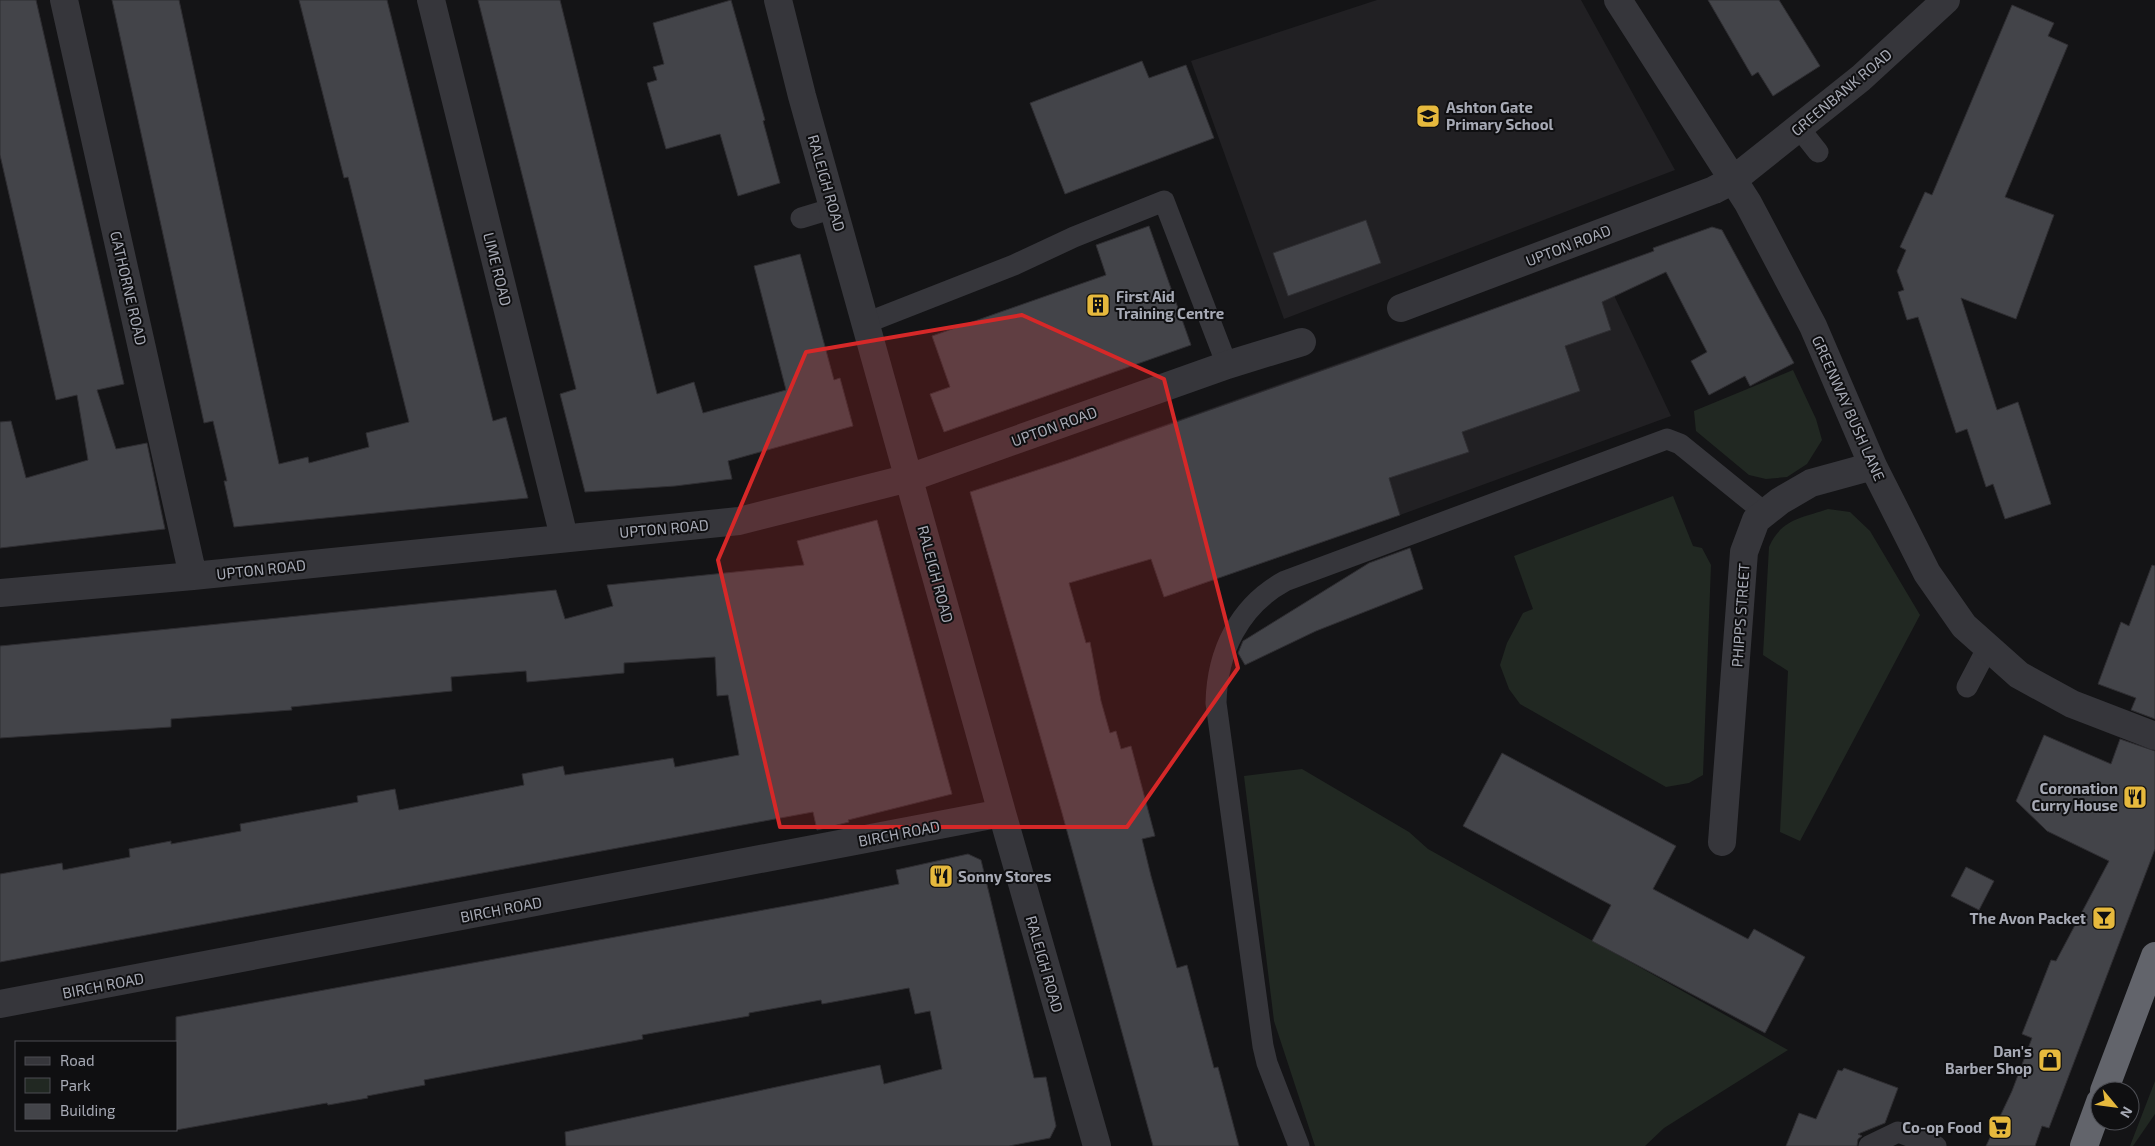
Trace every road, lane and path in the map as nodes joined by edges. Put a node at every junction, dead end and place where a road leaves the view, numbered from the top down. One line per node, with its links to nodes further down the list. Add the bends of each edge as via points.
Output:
1 (64, 0): 19 (street, GATHORNE ROAD)
2 (431, 0): 18 (street, LIME ROAD)
3 (778, 0): 9 (street, RALEIGH ROAD)
4 (1618, 0): 8 (street, GREENWAY BUSH LANE)
5 (1946, 0): 6 (street, GREENBANK ROAD, via 1861,78)
6 (1799, 128): 7 (lane); 8 (street, GREENBANK ROAD)
7 (1818, 152)
8 (1733, 180): 11 (street, UPTON ROAD); 15 (street, GREENWAY BUSH LANE, via 1813,326)
9 (834, 208): 10 (lane); 12 (street, RALEIGH ROAD)
10 (801, 218)
11 (1401, 308)
12 (866, 322): 14 (lane, via 1014,265 1164,201); 16 (street, RALEIGH ROAD)
13 (1302, 342): 14 (street, UPTON ROAD)
14 (1227, 365): 16 (street, UPTON ROAD)
15 (1873, 466): 17 (street, PHIPPS STREET, via 1811,483); 21 (street, GREENWAY BUSH LANE, via 1927,574 1964,626)
16 (909, 478): 18 (street, UPTON ROAD, via 739,521); 24 (street, RALEIGH ROAD)
17 (1765, 513): 25 (street, PHIPPS STREET, via 1756,520 1744,552); 31 (lane, via 1680,444 1667,439 1285,580 1257,599 1244,615 1222,658 1216,703 1263,1046)
18 (564, 537): 19 (street, UPTON ROAD)
19 (193, 576): 20 (street, UPTON ROAD)
20 (0, 593)
21 (1988, 647): 22 (lane); 23 (street, GREENWAY BUSH LANE, via 2019,675 2072,704)
22 (1967, 687)
23 (2155, 736)
24 (1002, 813): 27 (street, BIRCH ROAD); 30 (street, RALEIGH ROAD)
25 (1722, 842)
26 (2155, 956): 28 (highway)
27 (0, 1004)
28 (2108, 1081)
29 (2090, 1130): 34 (highway)
30 (1098, 1146)
31 (1299, 1146)
32 (1869, 1146): 33 (lane, via 1898,1132)
33 (1936, 1146)
34 (2084, 1146)

